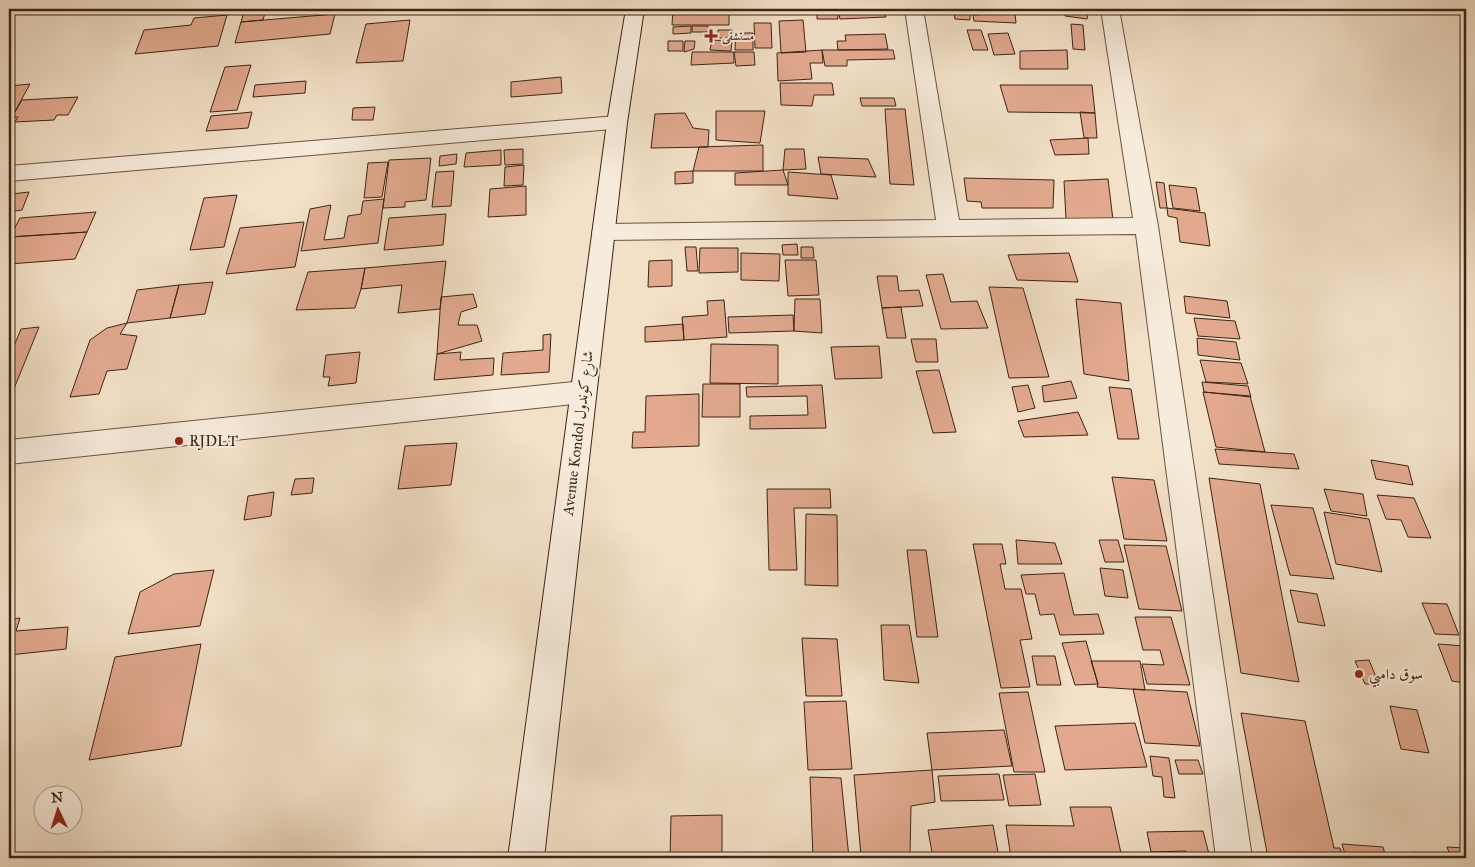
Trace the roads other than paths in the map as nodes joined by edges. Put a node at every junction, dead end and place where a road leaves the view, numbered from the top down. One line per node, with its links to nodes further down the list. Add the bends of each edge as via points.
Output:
1 (635, 9): 4 (street, Avenue Kondol شارع كوندول)
2 (914, 9): 7 (street)
3 (1110, 9): 6 (street)
4 (617, 124): 5 (street); 8 (street, Avenue Kondol شارع كوندول)
5 (9, 174)
6 (1146, 226): 7 (street); 12 (street)
7 (949, 228): 8 (street)
8 (604, 232): 9 (street, Avenue Kondol شارع كوندول)
9 (583, 392): 10 (street); 11 (street, Avenue Kondol شارع كوندول)
10 (9, 452)
11 (526, 858)
12 (1234, 858)

